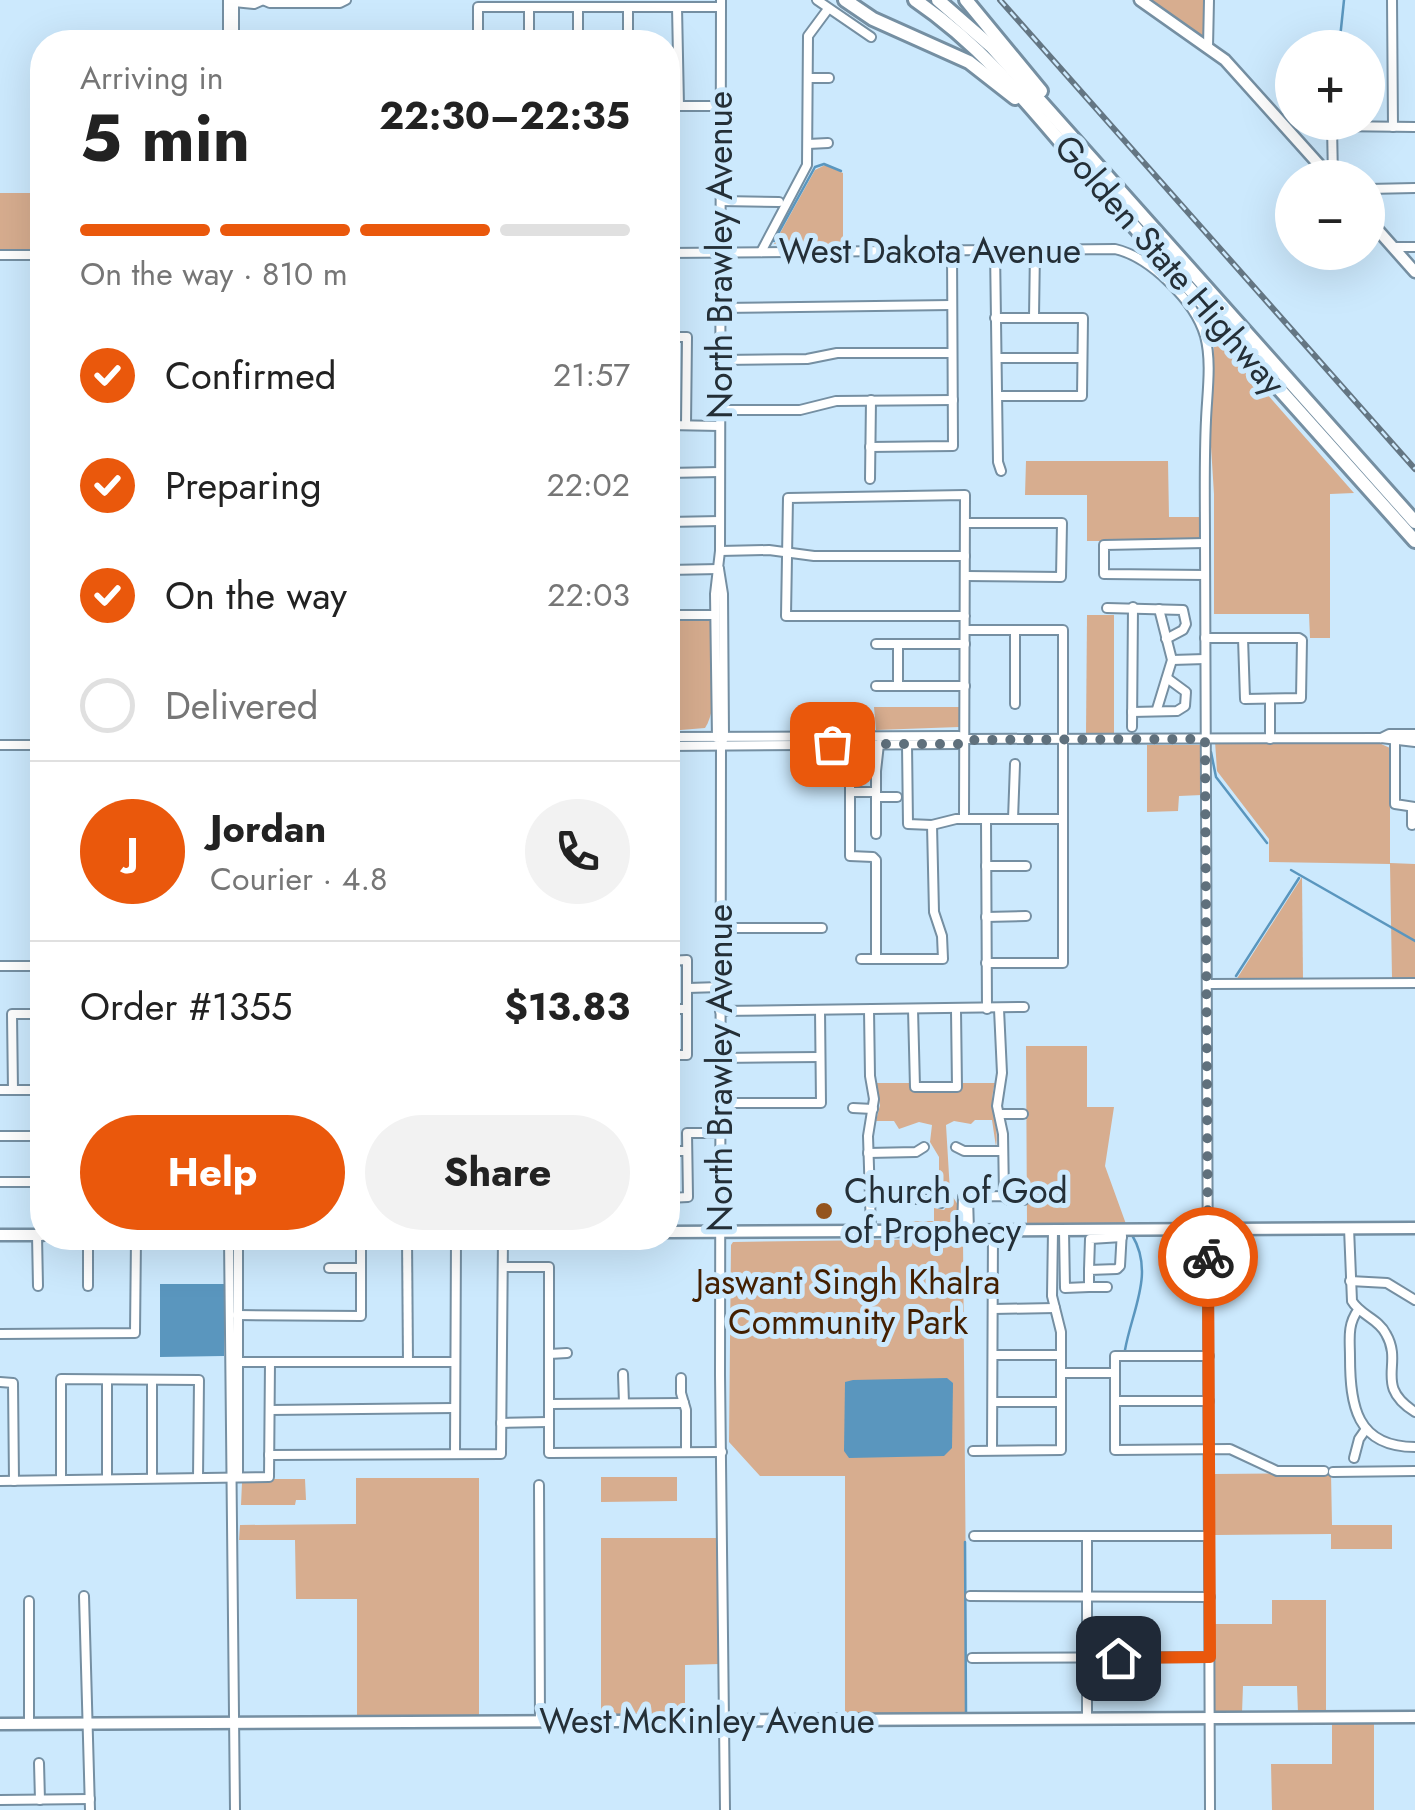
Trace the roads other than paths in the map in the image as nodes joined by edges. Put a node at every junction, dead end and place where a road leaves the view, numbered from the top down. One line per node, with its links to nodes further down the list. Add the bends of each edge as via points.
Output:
1 (263, 0): 11 (street); 12 (street)
2 (346, 0): 12 (street)
3 (816, 0): 18 (street)
4 (846, 0): 36 (highway, via 982,71)
5 (916, 0): 36 (highway, Golden State Highway, via 988,58)
6 (938, 0): 35 (highway, Golden State Highway, via 992,47)
7 (966, 0): 35 (highway)
8 (1140, 0): 26 (main road)
9 (1209, 0): 26 (street)
10 (1392, 0): 31 (street)
11 (232, 1): 19 (street)
12 (304, 1)
13 (721, 4): 17 (street); 30 (street, North Brawley Avenue)
14 (530, 8): 15 (street); 20 (street, via 478,7); 21 (street)
15 (578, 8): 16 (street); 22 (street)
16 (628, 8): 17 (street); 23 (street)
17 (677, 8): 24 (street)
18 (828, 9): 25 (street); 27 (street, via 808,36)
19 (231, 30)
20 (478, 30)
21 (529, 30)
22 (578, 30)
23 (628, 30)
24 (677, 30)
25 (871, 36)
26 (1208, 47): 37 (main road)
27 (808, 78): 28 (street); 34 (street)
28 (829, 78)
29 (680, 106): 30 (street)
30 (719, 106): 41 (street, North Brawley Avenue)
31 (1393, 127): 32 (street); 38 (street, via 1332,126)
32 (1415, 127)
33 (828, 143): 34 (street)
34 (808, 144): 49 (street, via 805,169)
35 (1080, 146): 78 (highway, Golden State Highway)
36 (1063, 147): 80 (highway, Golden State Highway)
37 (1316, 160)
38 (1332, 160)
39 (1415, 188): 40 (street)
40 (1385, 189)
41 (720, 201): 42 (street); 51 (street, North Brawley Avenue)
42 (779, 202)
43 (1385, 238): 44 (main road)
44 (1393, 247): 45 (street); 54 (main road)
45 (1415, 247)
46 (996, 250): 47 (street, West Dakota Avenue); 48 (street, West Dakota Avenue); 58 (street)
47 (1034, 250): 57 (street); 81 (street, West Dakota Avenue, via 1125,252 1147,262 1197,318 1207,349)
48 (952, 251): 49 (street, West Dakota Avenue); 55 (street)
49 (762, 252): 51 (street, West Dakota Avenue)
50 (680, 253): 51 (street, West Dakota Avenue)
51 (722, 253): 56 (street, North Brawley Avenue)
52 (0, 254): 53 (street)
53 (30, 254)
54 (1415, 272)
55 (951, 305): 56 (street); 60 (street)
56 (722, 308): 63 (street, North Brawley Avenue)
57 (1034, 317): 58 (street); 62 (street, via 1083,318)
58 (996, 318): 61 (street)
59 (680, 337): 69 (street, via 687,337)
60 (952, 352): 63 (street); 66 (street)
61 (997, 358): 62 (street); 64 (street)
62 (1082, 358): 64 (street, via 1082,396)
63 (721, 360): 67 (street, North Brawley Avenue)
64 (998, 396): 72 (street)
65 (872, 400): 66 (street); 67 (street, via 800,410); 71 (street)
66 (952, 400): 71 (street, via 953,446)
67 (720, 410): 70 (street, North Brawley Avenue)
68 (680, 425): 69 (street)
69 (686, 425): 70 (street)
70 (720, 426): 73 (street, North Brawley Avenue)
71 (870, 447): 75 (street)
72 (1001, 471)
73 (720, 472): 74 (street); 77 (street, North Brawley Avenue)
74 (680, 473)
75 (870, 479)
76 (680, 522): 77 (street)
77 (720, 522): 82 (street, North Brawley Avenue)
78 (1415, 522)
79 (965, 523): 83 (street, via 965,496 788,498); 84 (street); 88 (street, via 1062,523 1062,577)
80 (1415, 541)
81 (1205, 544): 87 (street, West Dakota Avenue); 87 (street, via 1104,545 1104,574)
82 (720, 550): 83 (street); 85 (street, North Brawley Avenue)
83 (786, 553): 84 (street); 94 (street, via 786,616)
84 (965, 556): 88 (street)
85 (719, 569): 86 (street); 93 (street, North Brawley Avenue); 106 (street, North Brawley Avenue)
86 (680, 570)
87 (1205, 575): 98 (street, West Dakota Avenue)
88 (966, 576): 94 (street)
89 (1133, 607): 90 (street); 91 (street); 114 (street)
90 (1107, 608)
91 (1159, 609): 100 (street); 100 (street, via 1178,608 1185,617 1184,630)
92 (680, 616): 93 (street)
93 (715, 616): 96 (street, North Brawley Avenue)
94 (965, 616): 95 (street)
95 (966, 630): 97 (street); 103 (street)
96 (715, 631): 106 (street); 122 (street, North Brawley Avenue)
97 (1014, 631): 112 (street); 124 (street, via 1062,630)
98 (1205, 638): 99 (street); 105 (street, West Dakota Avenue)
99 (1243, 638): 111 (street, via 1244,697); 111 (street, via 1302,640 1301,698)
100 (1166, 639): 104 (street)
101 (876, 644): 102 (street)
102 (898, 644): 103 (street); 109 (street)
103 (965, 644): 110 (street)
104 (1172, 660): 105 (street); 107 (street)
105 (1205, 660): 120 (street, West Dakota Avenue)
106 (724, 668): 122 (street, North Brawley Avenue)
107 (1167, 678): 113 (street); 113 (street, via 1186,692 1185,706)
108 (876, 686): 109 (street)
109 (898, 686): 110 (street)
110 (964, 686): 123 (street)
111 (1270, 700): 121 (street)
112 (1014, 704)
113 (1157, 708): 114 (street)
114 (1132, 712): 115 (street)
115 (1132, 728)
116 (823, 737): 122 (street); 126 (street); 131 (street)
117 (680, 738): 122 (street)
118 (1381, 738): 119 (street); 121 (street); 125 (street)
119 (1415, 738): 125 (street)
120 (1205, 739): 121 (street); 124 (street); 158 (street, West Dakota Avenue)
121 (1270, 739)
122 (720, 740): 130 (street); 131 (street); 149 (street, North Brawley Avenue)
123 (964, 740): 124 (street); 126 (street); 127 (street); 138 (street)
124 (1062, 740): 141 (street)
125 (1395, 741): 137 (street, via 1395,804)
126 (874, 742): 127 (street); 131 (street); 135 (street)
127 (907, 744): 142 (street, via 908,824)
128 (0, 745): 129 (street)
129 (30, 745)
130 (680, 745)
131 (798, 745)
132 (1015, 764): 140 (street)
133 (850, 769): 134 (street)
134 (850, 792): 135 (street); 152 (street, via 850,856 876,860)
135 (876, 795): 136 (street); 144 (street)
136 (897, 797)
137 (1413, 807): 143 (street)
138 (964, 819): 139 (street); 142 (street)
139 (986, 819): 140 (street); 145 (street)
140 (1014, 819): 141 (street)
141 (1062, 819): 154 (street, via 1064,963)
142 (932, 824): 152 (street, via 942,959)
143 (1412, 825)
144 (876, 834)
145 (986, 866): 146 (street); 147 (street)
146 (1026, 866)
147 (986, 916): 148 (street); 154 (street)
148 (1026, 916)
149 (719, 928): 150 (street); 159 (street, North Brawley Avenue)
150 (822, 928)
151 (861, 959): 152 (street)
152 (876, 959)
153 (680, 960): 160 (street, via 686,960)
154 (986, 963): 165 (street)
155 (0, 966): 156 (street)
156 (30, 966)
157 (1415, 982): 158 (street)
158 (1208, 984): 201 (street, West Dakota Avenue)
159 (720, 987): 160 (street); 170 (street, North Brawley Avenue)
160 (688, 988): 163 (street)
161 (1024, 1007): 166 (street)
162 (680, 1009): 163 (street)
163 (687, 1009): 172 (street, via 687,1055)
164 (913, 1009): 168 (street); 169 (street); 169 (street, via 914,1087 956,1087)
165 (987, 1009): 166 (street); 169 (street)
166 (1000, 1009): 181 (street)
167 (820, 1010): 168 (street); 170 (street); 173 (street)
168 (870, 1010): 180 (street)
169 (956, 1010)
170 (720, 1011): 174 (street, North Brawley Avenue)
171 (30, 1014): 176 (street, via 12,1014)
172 (680, 1055)
173 (820, 1057): 174 (street); 178 (street, via 822,1103)
174 (720, 1058): 178 (street, North Brawley Avenue)
175 (0, 1090): 176 (street)
176 (14, 1090): 177 (street)
177 (30, 1090)
178 (720, 1103): 183 (street, North Brawley Avenue)
179 (852, 1108): 180 (street)
180 (873, 1109): 191 (street)
181 (999, 1114): 182 (street); 188 (street)
182 (1023, 1114)
183 (720, 1134): 190 (street, via 687,1133); 204 (street, North Brawley Avenue)
184 (0, 1136): 185 (street)
185 (30, 1136)
186 (924, 1147): 191 (street)
187 (956, 1147): 188 (street)
188 (1002, 1151): 194 (street)
189 (680, 1152): 190 (street)
190 (687, 1152): 195 (street, via 688,1198)
191 (868, 1153): 196 (street)
192 (0, 1182): 193 (street)
193 (30, 1182)
194 (1004, 1196): 197 (street); 203 (street, via 966,1197)
195 (680, 1198)
196 (868, 1199): 198 (street); 202 (street)
197 (1024, 1200)
198 (941, 1202)
199 (1349, 1228): 200 (main road); 201 (main road); 224 (street)
200 (1415, 1228)
201 (1208, 1229): 208 (main road); 239 (street, West Dakota Avenue)
202 (868, 1230): 203 (main road); 204 (main road)
203 (966, 1230): 205 (main road)
204 (720, 1231): 207 (main road); 269 (street, North Brawley Avenue)
205 (993, 1231): 206 (main road); 231 (street)
206 (1058, 1231): 208 (main road); 227 (street, via 1065,1288); 230 (street)
207 (680, 1232)
208 (1122, 1234): 223 (street, via 1090,1239); 223 (street, via 1118,1269)
209 (0, 1235): 210 (main road)
210 (30, 1235)
211 (39, 1250): 225 (street)
212 (88, 1250): 226 (street)
213 (136, 1250): 234 (street, via 135,1333)
214 (229, 1250): 276 (street)
215 (238, 1250): 233 (street)
216 (361, 1250): 222 (street)
217 (407, 1250): 242 (street)
218 (456, 1250): 243 (street)
219 (503, 1250): 220 (street)
220 (503, 1266): 235 (street, via 549,1266); 262 (street)
221 (329, 1268): 222 (street)
222 (361, 1268): 233 (street, via 361,1316)
223 (1089, 1270): 227 (street)
224 (1350, 1282): 229 (street, via 1387,1283); 232 (street)
225 (38, 1286)
226 (88, 1286)
227 (1089, 1287): 228 (street)
228 (1106, 1287)
229 (1415, 1299)
230 (1055, 1308): 231 (street); 238 (street)
231 (993, 1309): 237 (street)
232 (1358, 1310): 260 (street, via 1386,1332 1394,1393); 263 (street, via 1350,1328 1350,1388)
233 (238, 1315): 240 (street)
234 (0, 1334)
235 (550, 1354): 236 (street); 256 (street)
236 (567, 1354)
237 (993, 1355): 238 (street); 253 (street)
238 (1061, 1355): 244 (street)
239 (1209, 1356): 245 (street, via 1114,1356); 252 (street, West Dakota Avenue)
240 (238, 1362): 241 (street); 276 (street)
241 (270, 1362): 242 (street); 259 (street)
242 (408, 1362): 243 (street)
243 (455, 1362): 258 (street)
244 (1061, 1373): 245 (street); 254 (street)
245 (1114, 1373): 251 (street)
246 (623, 1374): 257 (street)
247 (681, 1378): 255 (street)
248 (107, 1380): 249 (street); 277 (street, via 62,1380); 278 (street)
249 (152, 1380): 274 (street); 275 (street, via 200,1380)
250 (0, 1382): 280 (street, via 14,1382)
251 (1115, 1401): 252 (street); 266 (street, via 1115,1450)
252 (1209, 1401): 266 (street, West Dakota Avenue)
253 (992, 1402): 254 (street); 265 (street)
254 (1061, 1402): 265 (street, via 1061,1450)
255 (684, 1403): 257 (street); 268 (street)
256 (550, 1404): 257 (street); 261 (street)
257 (624, 1404)
258 (454, 1408): 259 (street); 270 (street)
259 (270, 1410): 271 (street)
260 (1415, 1412)
261 (548, 1422): 262 (street); 268 (street, via 549,1454)
262 (501, 1423): 270 (street, via 501,1454)
263 (1366, 1429): 264 (street, via 1392,1444); 272 (street)
264 (1415, 1447)
265 (992, 1449): 267 (street)
266 (1209, 1450): 273 (street, via 1240,1452 1276,1471); 284 (street, West Dakota Avenue)
267 (973, 1451)
268 (686, 1452): 269 (street)
269 (722, 1452): 296 (street, North Brawley Avenue)
270 (454, 1454): 271 (street)
271 (269, 1455): 276 (street, via 269,1477)
272 (1354, 1458)
273 (1415, 1472)
274 (152, 1478): 275 (street); 278 (street)
275 (198, 1478): 276 (street)
276 (234, 1478): 297 (street)
277 (61, 1480): 278 (street); 280 (street)
278 (107, 1480)
279 (0, 1481): 280 (street)
280 (14, 1481)
281 (539, 1486): 298 (street)
282 (974, 1536): 283 (street)
283 (1087, 1536): 284 (street); 287 (street)
284 (1209, 1536): 288 (street, West Dakota Avenue)
285 (84, 1596): 301 (street)
286 (970, 1596): 287 (street)
287 (1088, 1596): 288 (street); 292 (street)
288 (1210, 1596): 290 (street, West Dakota Avenue)
289 (30, 1601): 300 (street)
290 (1210, 1657): 292 (street); 295 (street, West Dakota Avenue)
291 (972, 1658): 292 (street)
292 (1088, 1658): 294 (street)
293 (1415, 1717): 295 (main road, West McKinley Avenue)
294 (1087, 1718): 295 (main road, West McKinley Avenue); 296 (main road, West McKinley Avenue)
295 (1210, 1718): 310 (street, West Dakota Avenue)
296 (724, 1721): 298 (main road, West McKinley Avenue); 309 (street, North Brawley Avenue)
297 (234, 1722): 298 (main road, West McKinley Avenue); 301 (main road, West McKinley Avenue); 308 (street)
298 (540, 1722)
299 (0, 1724): 300 (main road, West McKinley Avenue)
300 (29, 1724): 301 (main road, West McKinley Avenue)
301 (86, 1724): 303 (street)
302 (39, 1763): 305 (street)
303 (90, 1799): 305 (street); 307 (street)
304 (0, 1800): 306 (street)
305 (40, 1800): 306 (street)
306 (14, 1805)
307 (90, 1810)
308 (235, 1810)
309 (725, 1810)
310 (1210, 1810)

